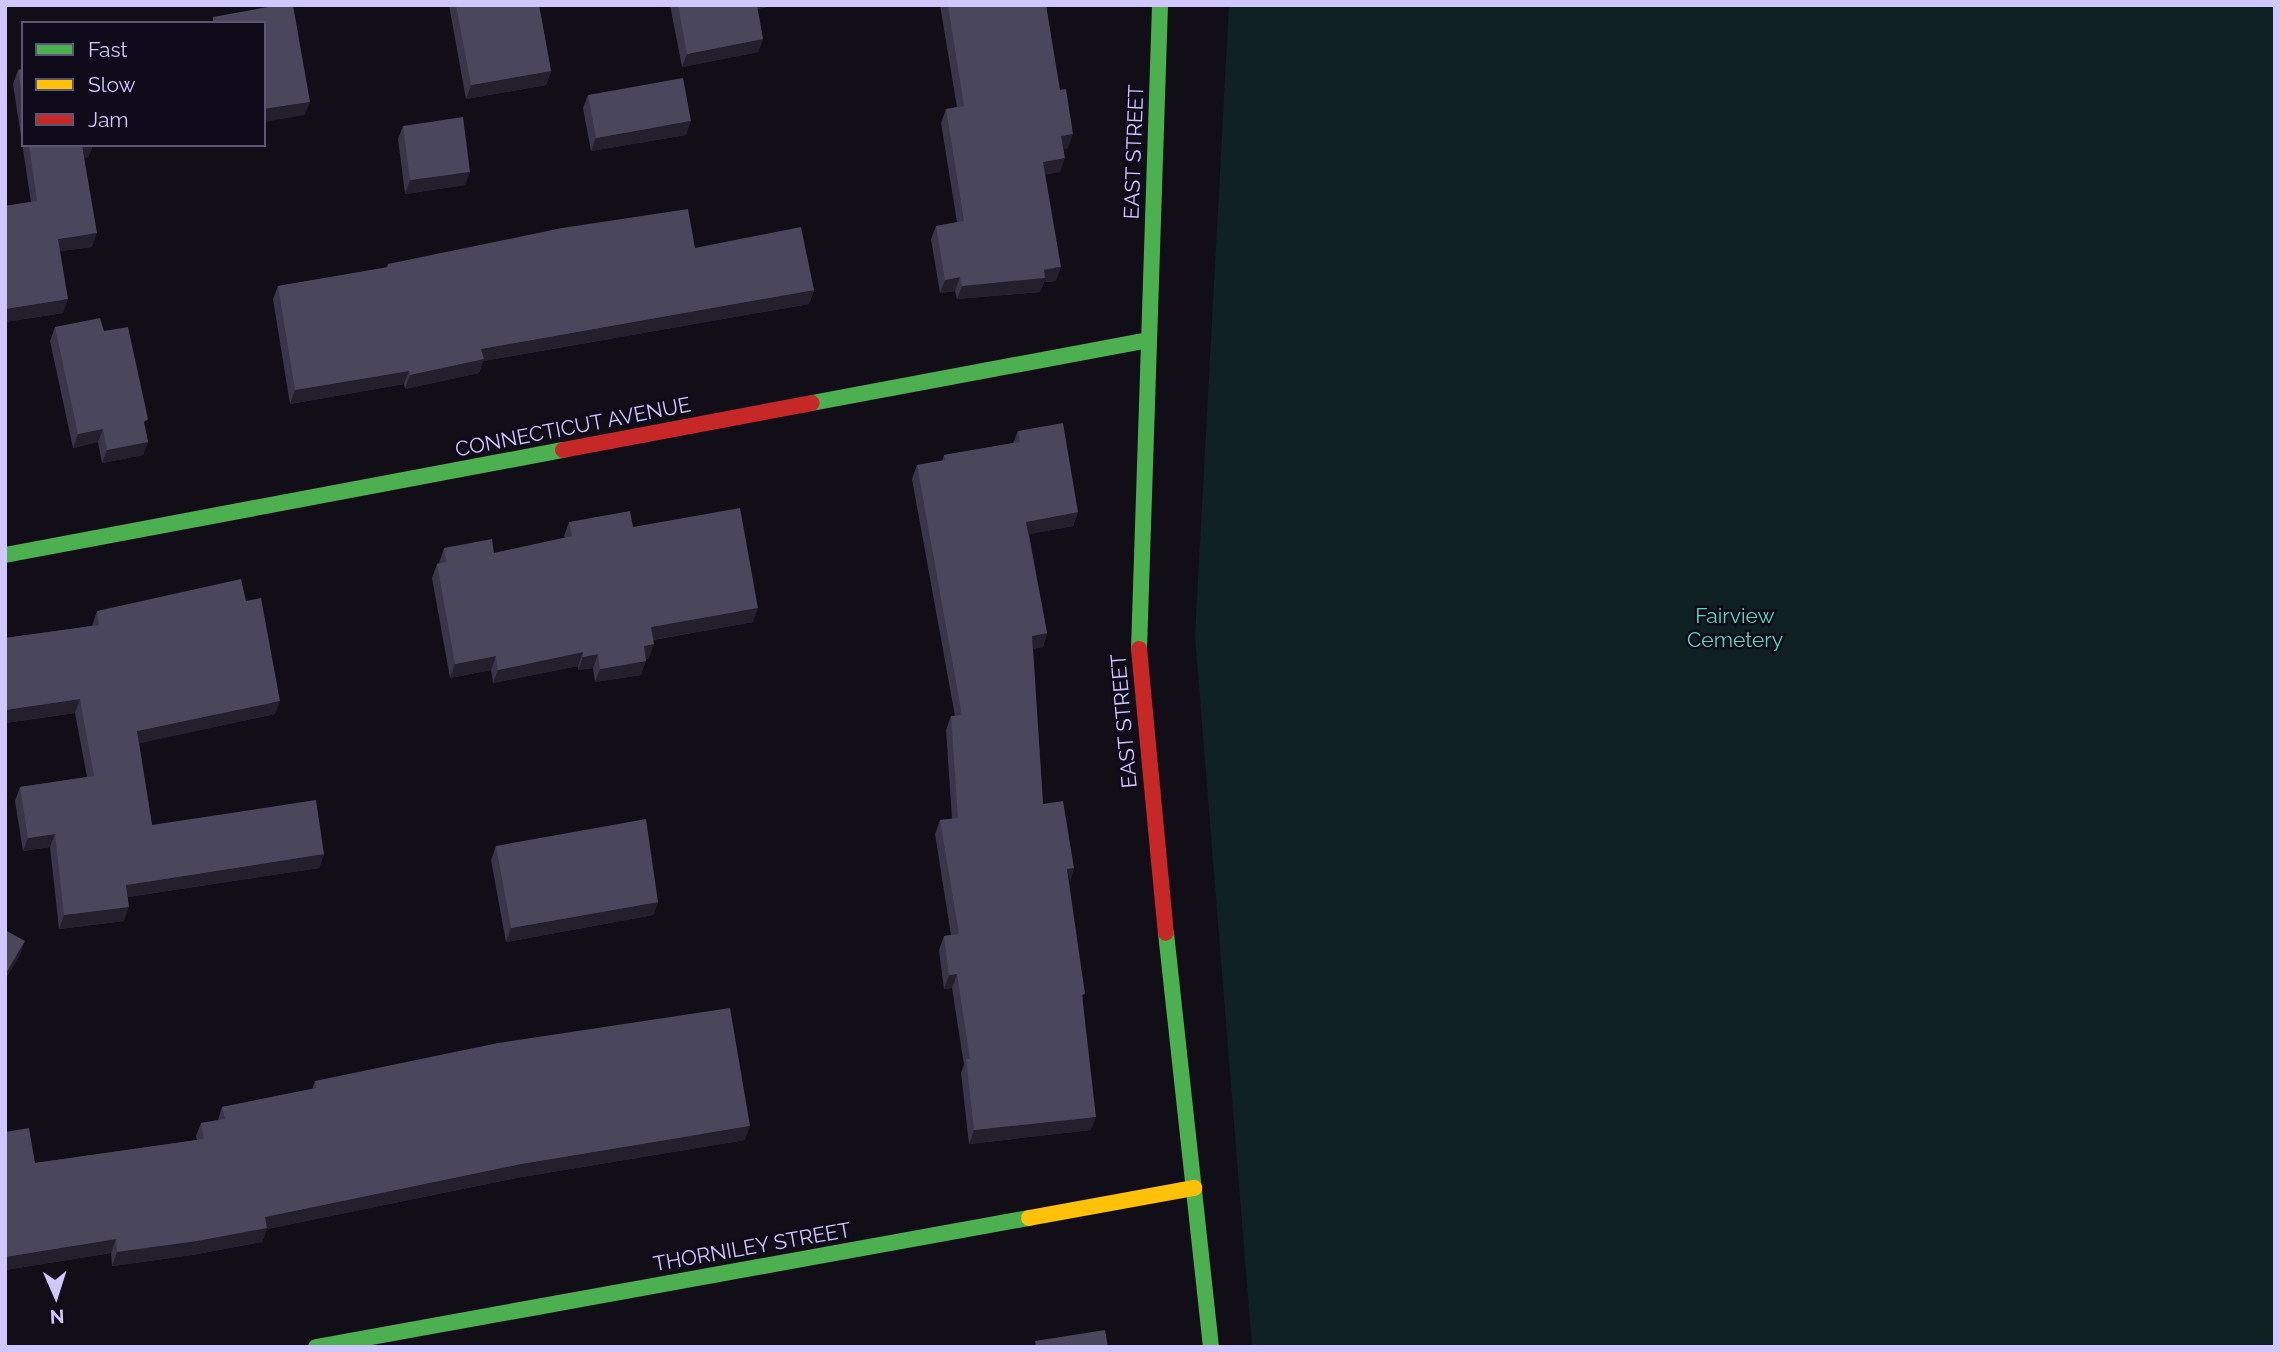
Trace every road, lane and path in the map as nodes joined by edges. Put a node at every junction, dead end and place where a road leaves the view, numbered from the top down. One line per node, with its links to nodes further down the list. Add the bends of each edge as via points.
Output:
1 (1160, 5): 2 (street, EAST STREET)
2 (1148, 340): 3 (street, CONNECTICUT AVENUE); 4 (street, EAST STREET, via 1138,676)
3 (5, 555)
4 (1194, 1188): 5 (street, THORNILEY STREET); 6 (street, EAST STREET)
5 (316, 1347)
6 (1210, 1347)

